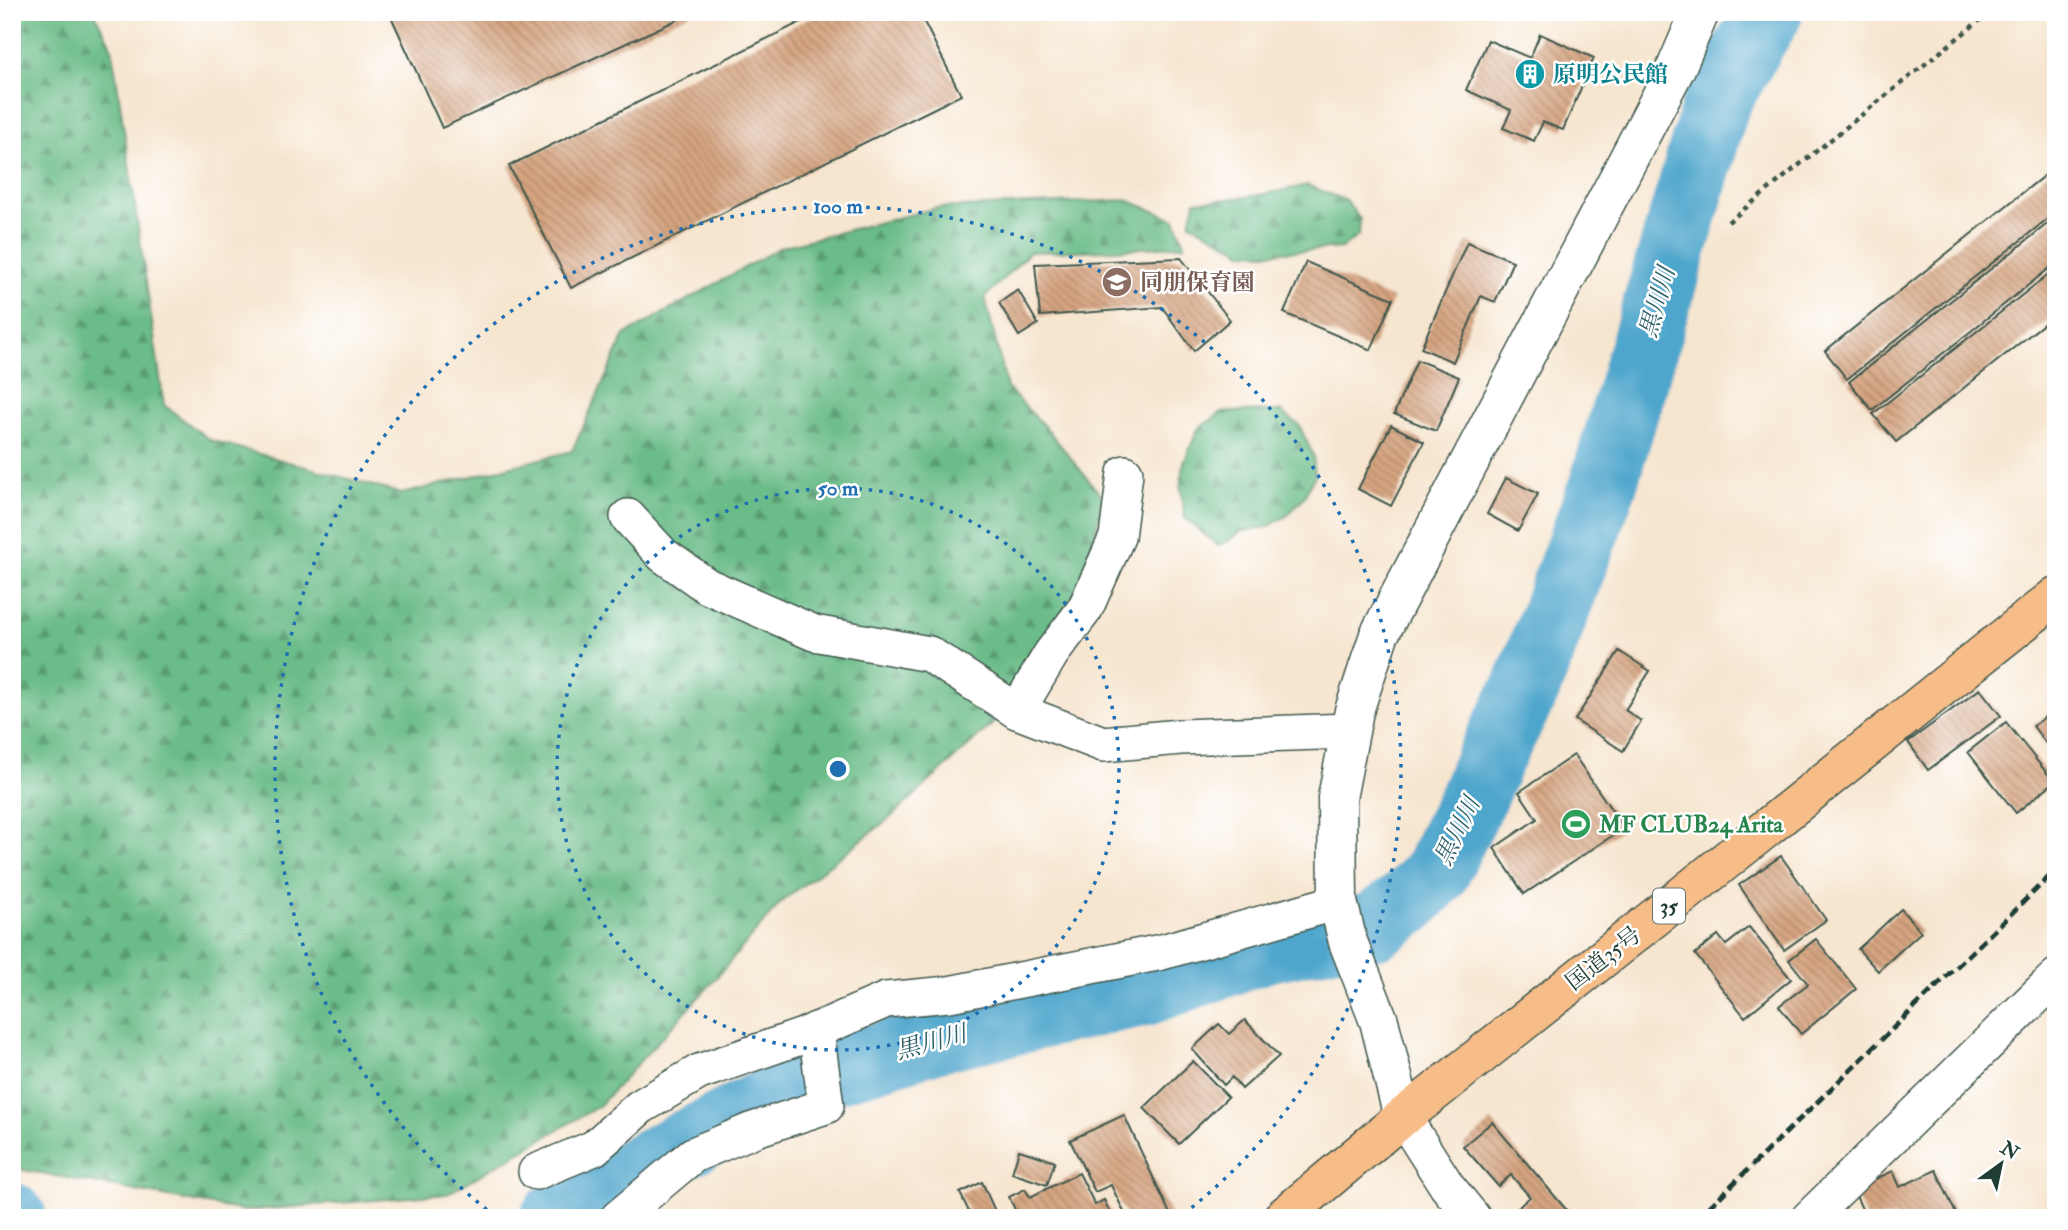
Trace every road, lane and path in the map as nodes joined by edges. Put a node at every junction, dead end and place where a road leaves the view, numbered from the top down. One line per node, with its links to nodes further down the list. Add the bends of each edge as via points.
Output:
1 (1700, 12): 8 (street, via 1676,68 1379,635)
2 (1984, 17): 3 (path)
3 (1728, 222)
4 (1125, 473): 7 (street, via 1117,537 1085,609)
5 (628, 517): 7 (street, via 663,555 707,586 814,633 929,654)
6 (2056, 596): 12 (highway, 国道35号 / 35)
7 (1017, 711): 8 (street, via 1103,744)
8 (1350, 731): 9 (street, via 1337,798)
9 (1338, 902): 11 (street, via 1162,952 948,994 886,1000); 12 (street, via 1348,942 1380,1021)
10 (2056, 977): 17 (street)
11 (816, 1032): 13 (street, via 699,1072 640,1107 594,1148); 14 (street, via 826,1106 693,1155)
12 (1403, 1117): 15 (highway, 国道35号 / 35); 16 (street)
13 (536, 1172)
14 (618, 1218)
15 (1282, 1218)
16 (1473, 1218)
17 (1809, 1218)

